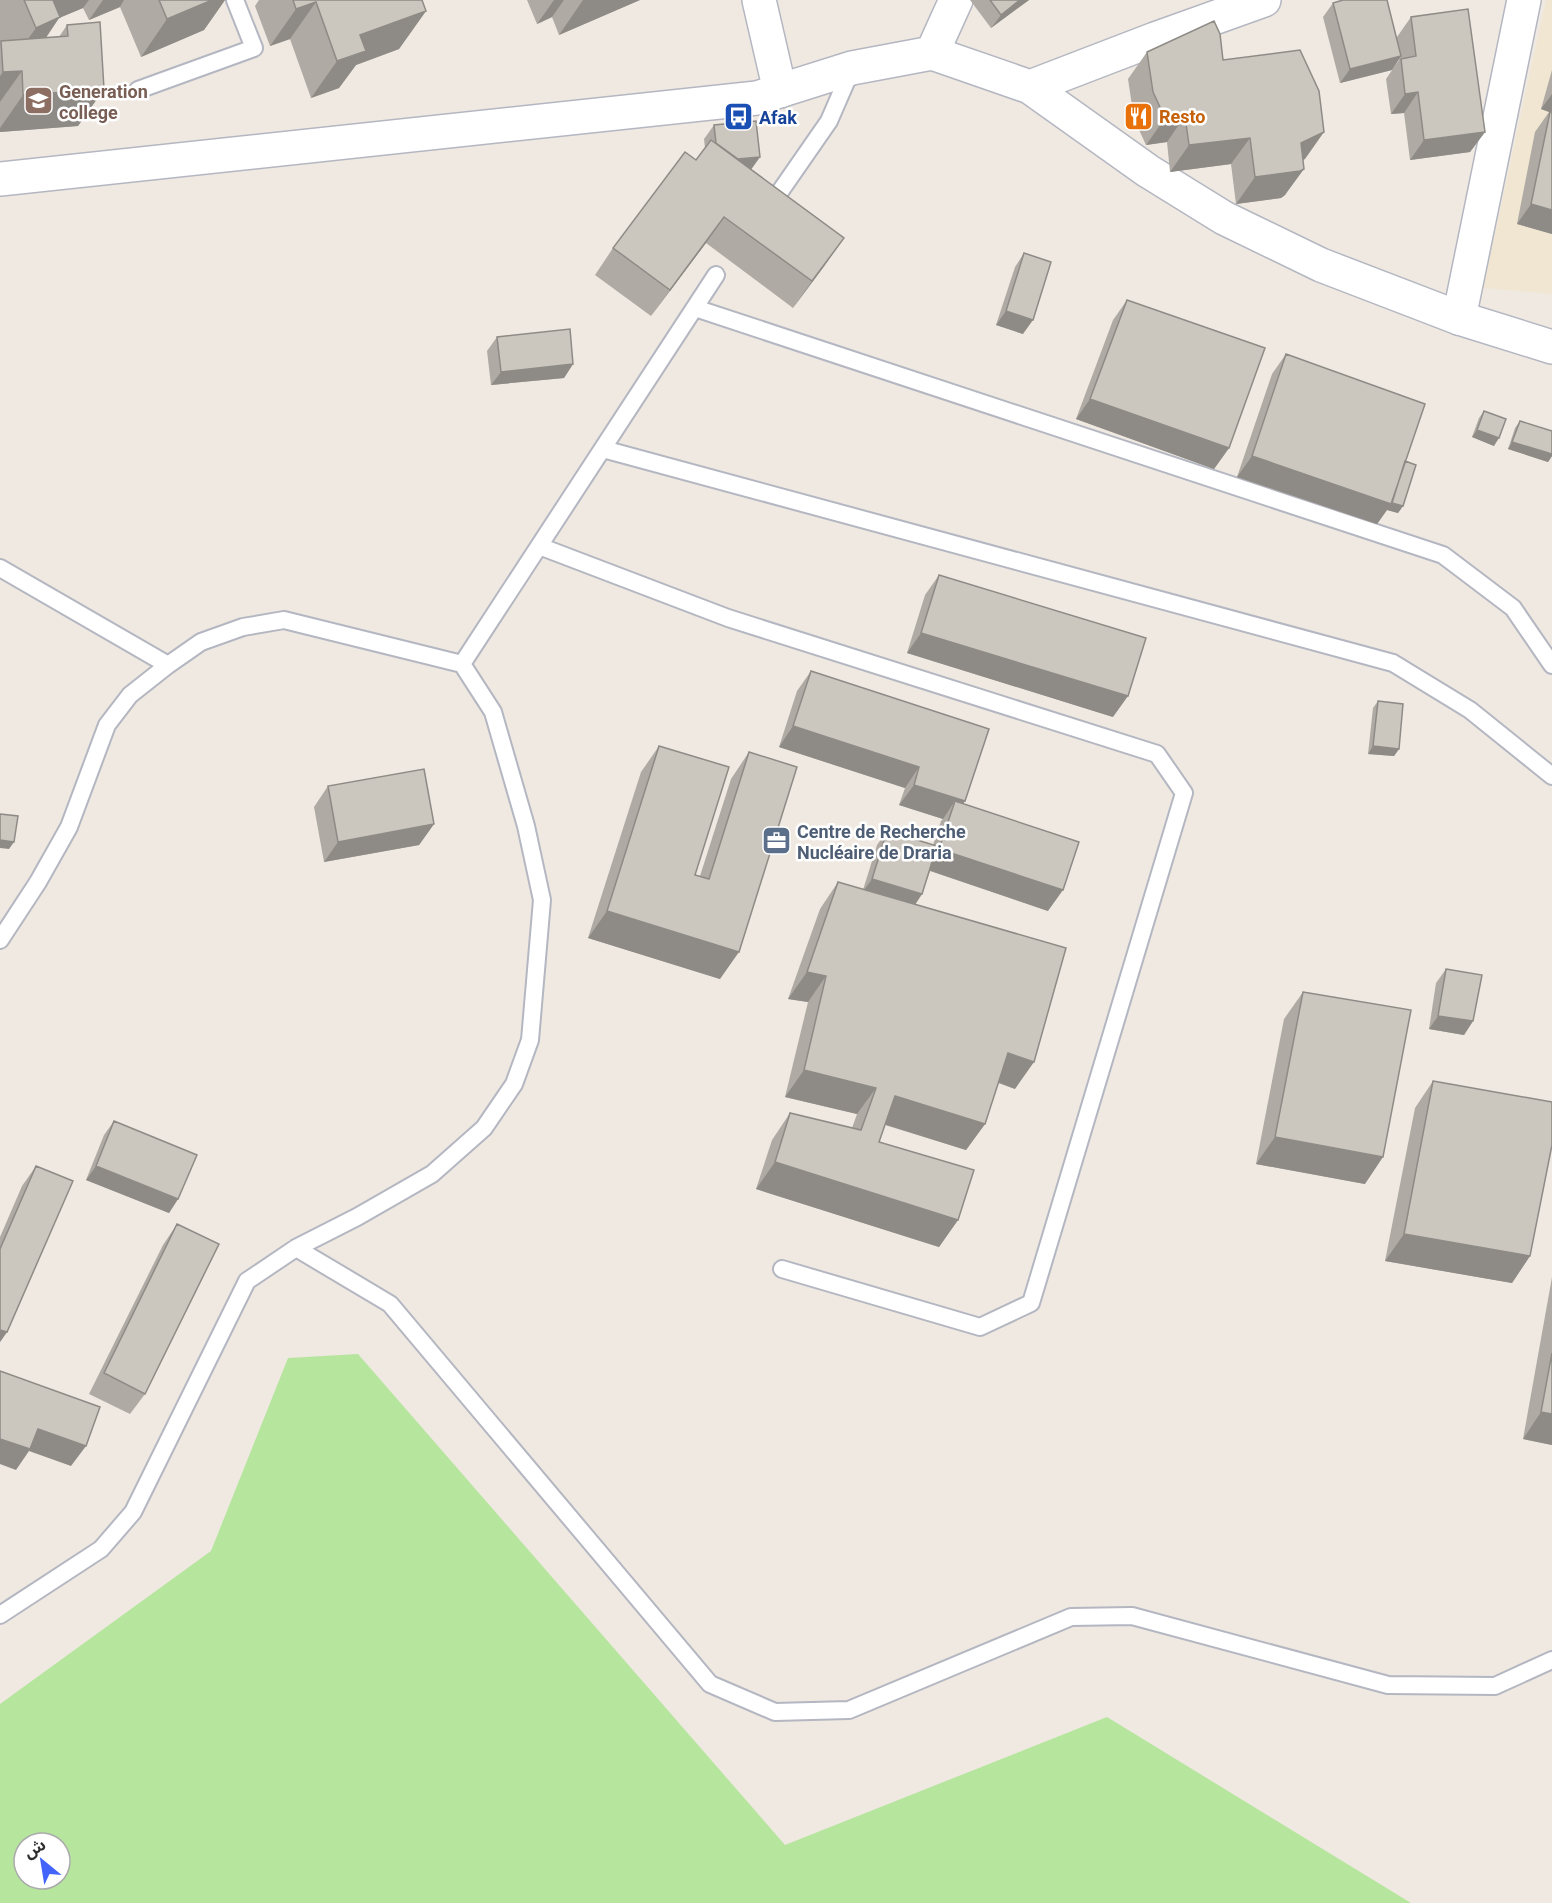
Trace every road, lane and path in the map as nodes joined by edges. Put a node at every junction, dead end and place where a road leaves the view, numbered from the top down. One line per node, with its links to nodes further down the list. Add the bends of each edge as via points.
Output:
1 (235, 0): 9 (lane, via 254,48)
2 (759, 0): 10 (main road)
3 (956, 0): 6 (main road)
4 (1264, 0): 8 (main road)
5 (1524, 0): 15 (main road)
6 (932, 53): 7 (main road); 8 (main road)
7 (852, 68): 10 (main road); 12 (lane, via 830,121)
8 (1030, 87): 15 (main road, via 1148,171 1224,218 1321,264)
9 (138, 90)
10 (780, 91): 11 (main road, via 756,98)
11 (0, 179)
12 (777, 196)
13 (716, 275): 14 (lane)
14 (695, 308): 17 (lane); 22 (lane, via 1443,555 1513,608)
15 (1459, 318): 16 (main road)
16 (1552, 347)
17 (603, 449): 18 (lane); 23 (lane, via 1393,663 1470,710)
18 (539, 546): 20 (lane); 26 (lane, via 728,618 1157,754 1184,793 1031,1303 980,1327)
19 (0, 568): 21 (lane)
20 (462, 664): 21 (lane, via 284,620 243,627 201,642); 25 (lane, via 493,712 526,826 542,900 530,1040 514,1084 476,1136 432,1174)
21 (168, 665): 24 (lane, via 130,695 107,725 69,827)
22 (1552, 665)
23 (1552, 777)
24 (0, 940)
25 (296, 1248): 27 (lane, via 247,1281 133,1512 101,1549); 28 (lane, via 390,1304 710,1684 775,1712 849,1710 1071,1617 1132,1616 1388,1685 1495,1686)
26 (782, 1269)
27 (0, 1615)
28 (1552, 1660)

